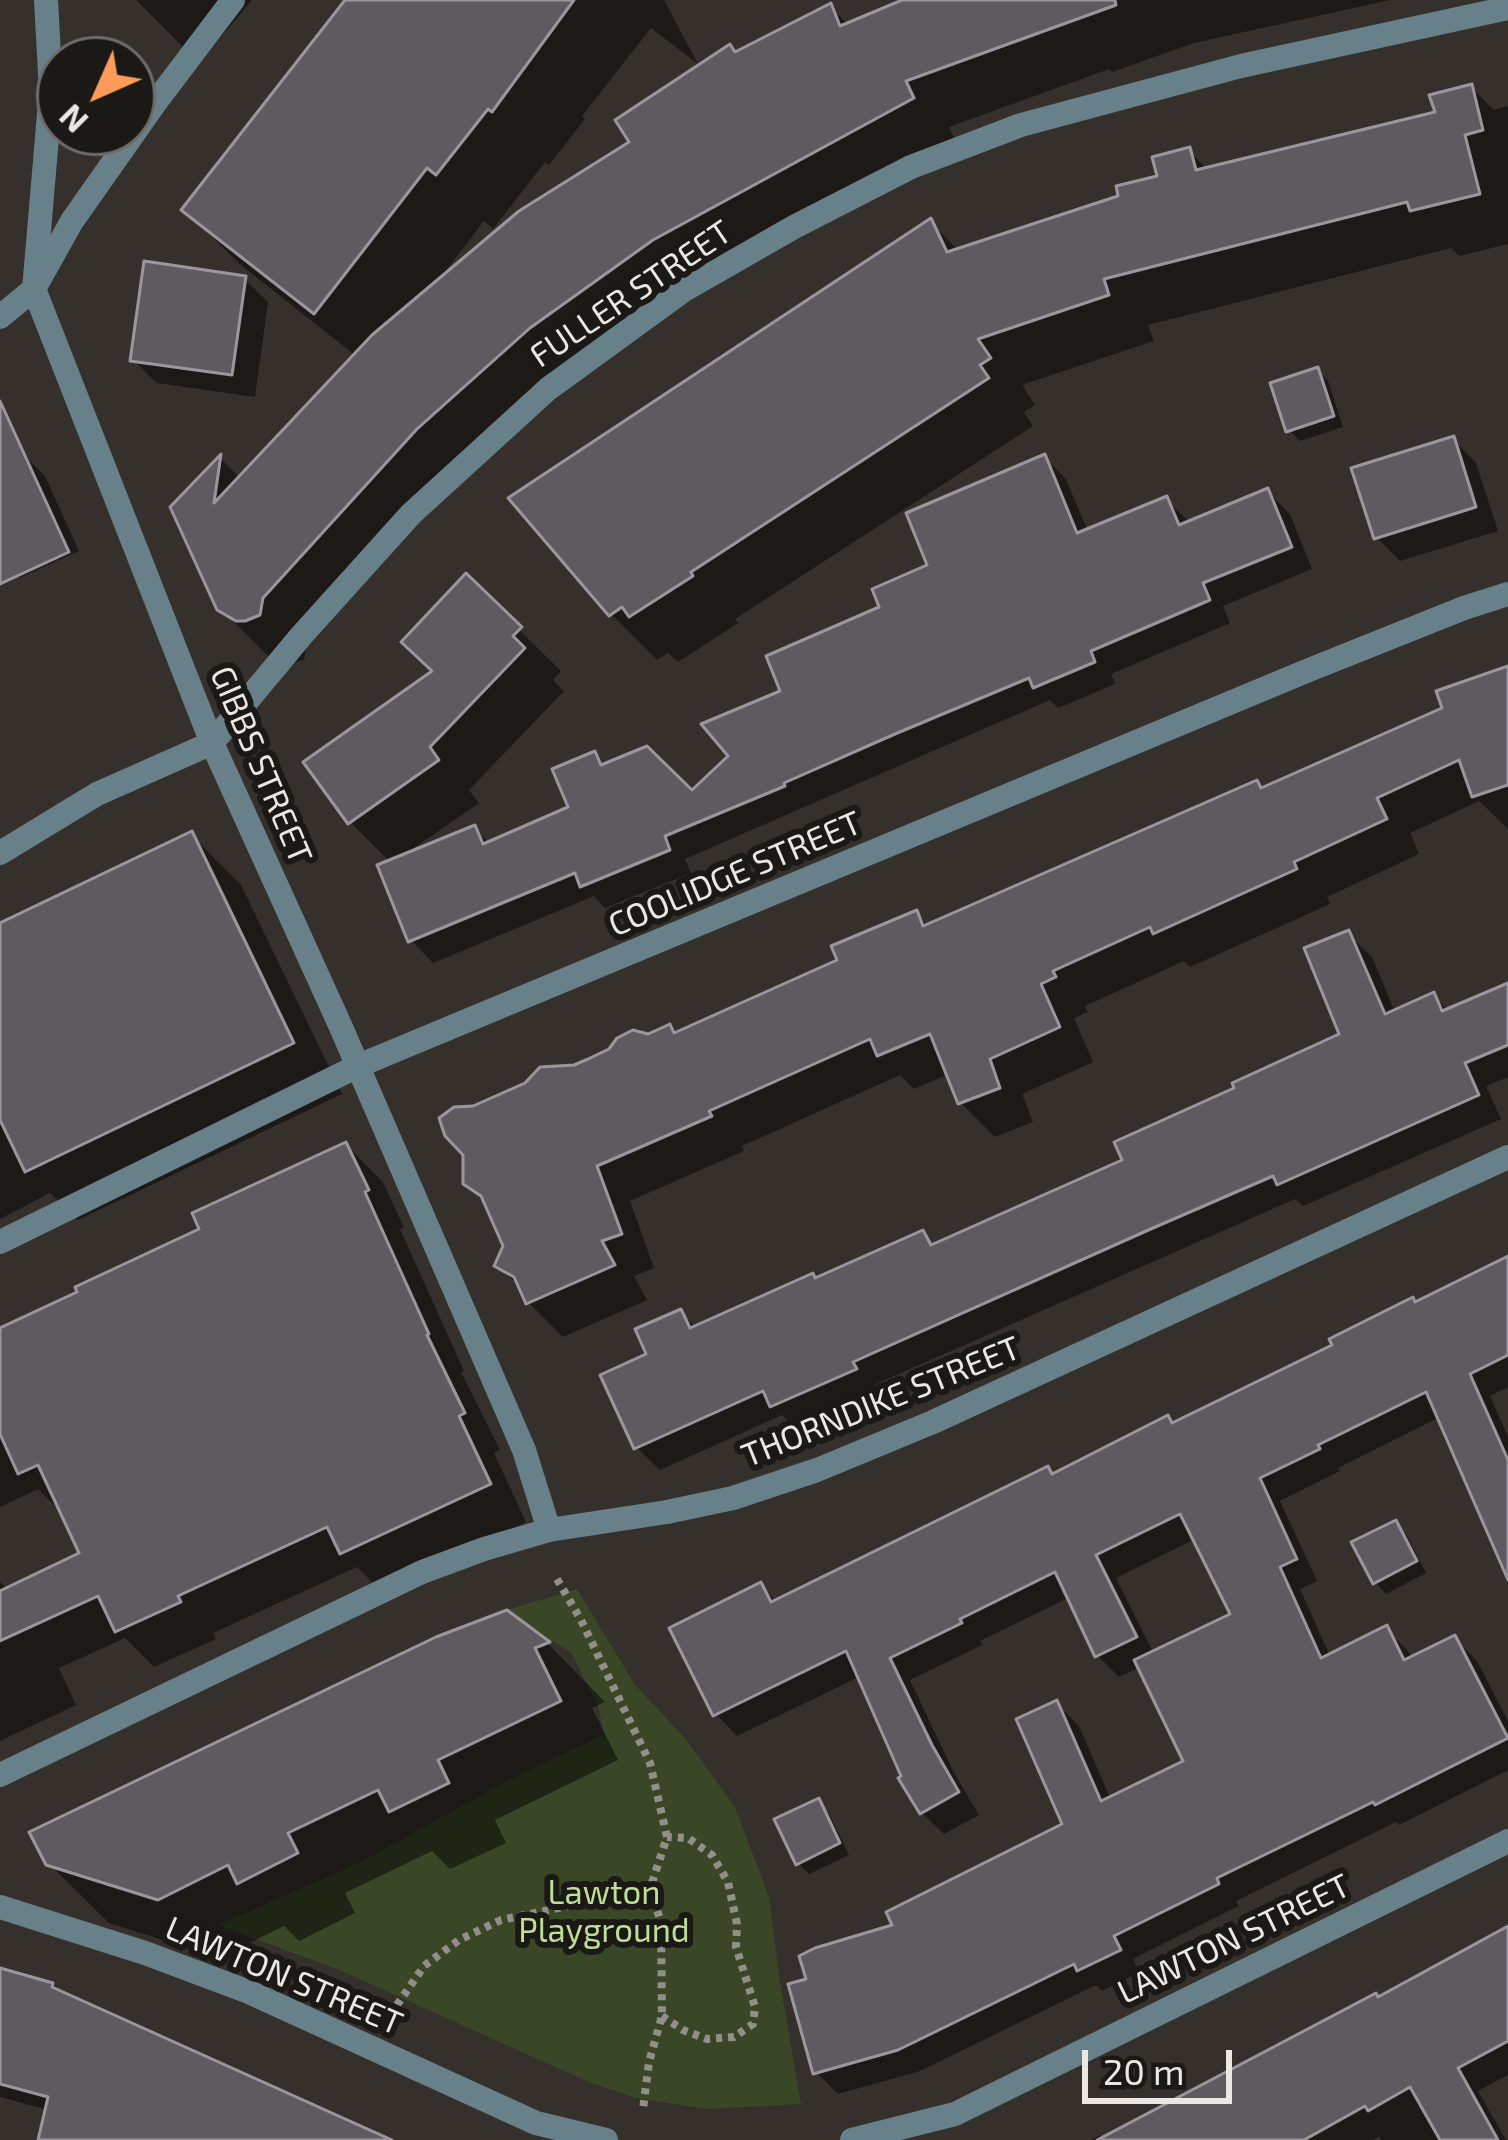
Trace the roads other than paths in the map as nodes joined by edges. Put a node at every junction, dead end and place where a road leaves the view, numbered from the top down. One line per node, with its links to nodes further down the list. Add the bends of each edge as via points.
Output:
1 (46, 0): 4 (street, GIBBS STREET, via 51,91)
2 (233, 0): 4 (street, via 72,220)
3 (1508, 8): 7 (street, FULLER STREET, via 1021,125 911,167 720,269 548,389 411,514)
4 (34, 289): 5 (street); 7 (street, GIBBS STREET)
5 (0, 317)
6 (1508, 594): 9 (street, COOLIDGE STREET)
7 (212, 742): 8 (street, FULLER STREET, via 97,794); 9 (street, GIBBS STREET)
8 (0, 853)
9 (358, 1066): 11 (street, COOLIDGE STREET); 12 (street, GIBBS STREET, via 524,1450)
10 (1508, 1157): 12 (street, THORNDIKE STREET, via 817,1470 733,1498)
11 (0, 1242)
12 (549, 1530): 13 (street, THORNDIKE STREET, via 422,1572)
13 (0, 1774)
14 (1508, 1840): 17 (street, LAWTON STREET, via 955,2114)
15 (0, 1907): 16 (street, LAWTON STREET, via 249,1992 536,2123)
16 (606, 2140)
17 (852, 2140)

